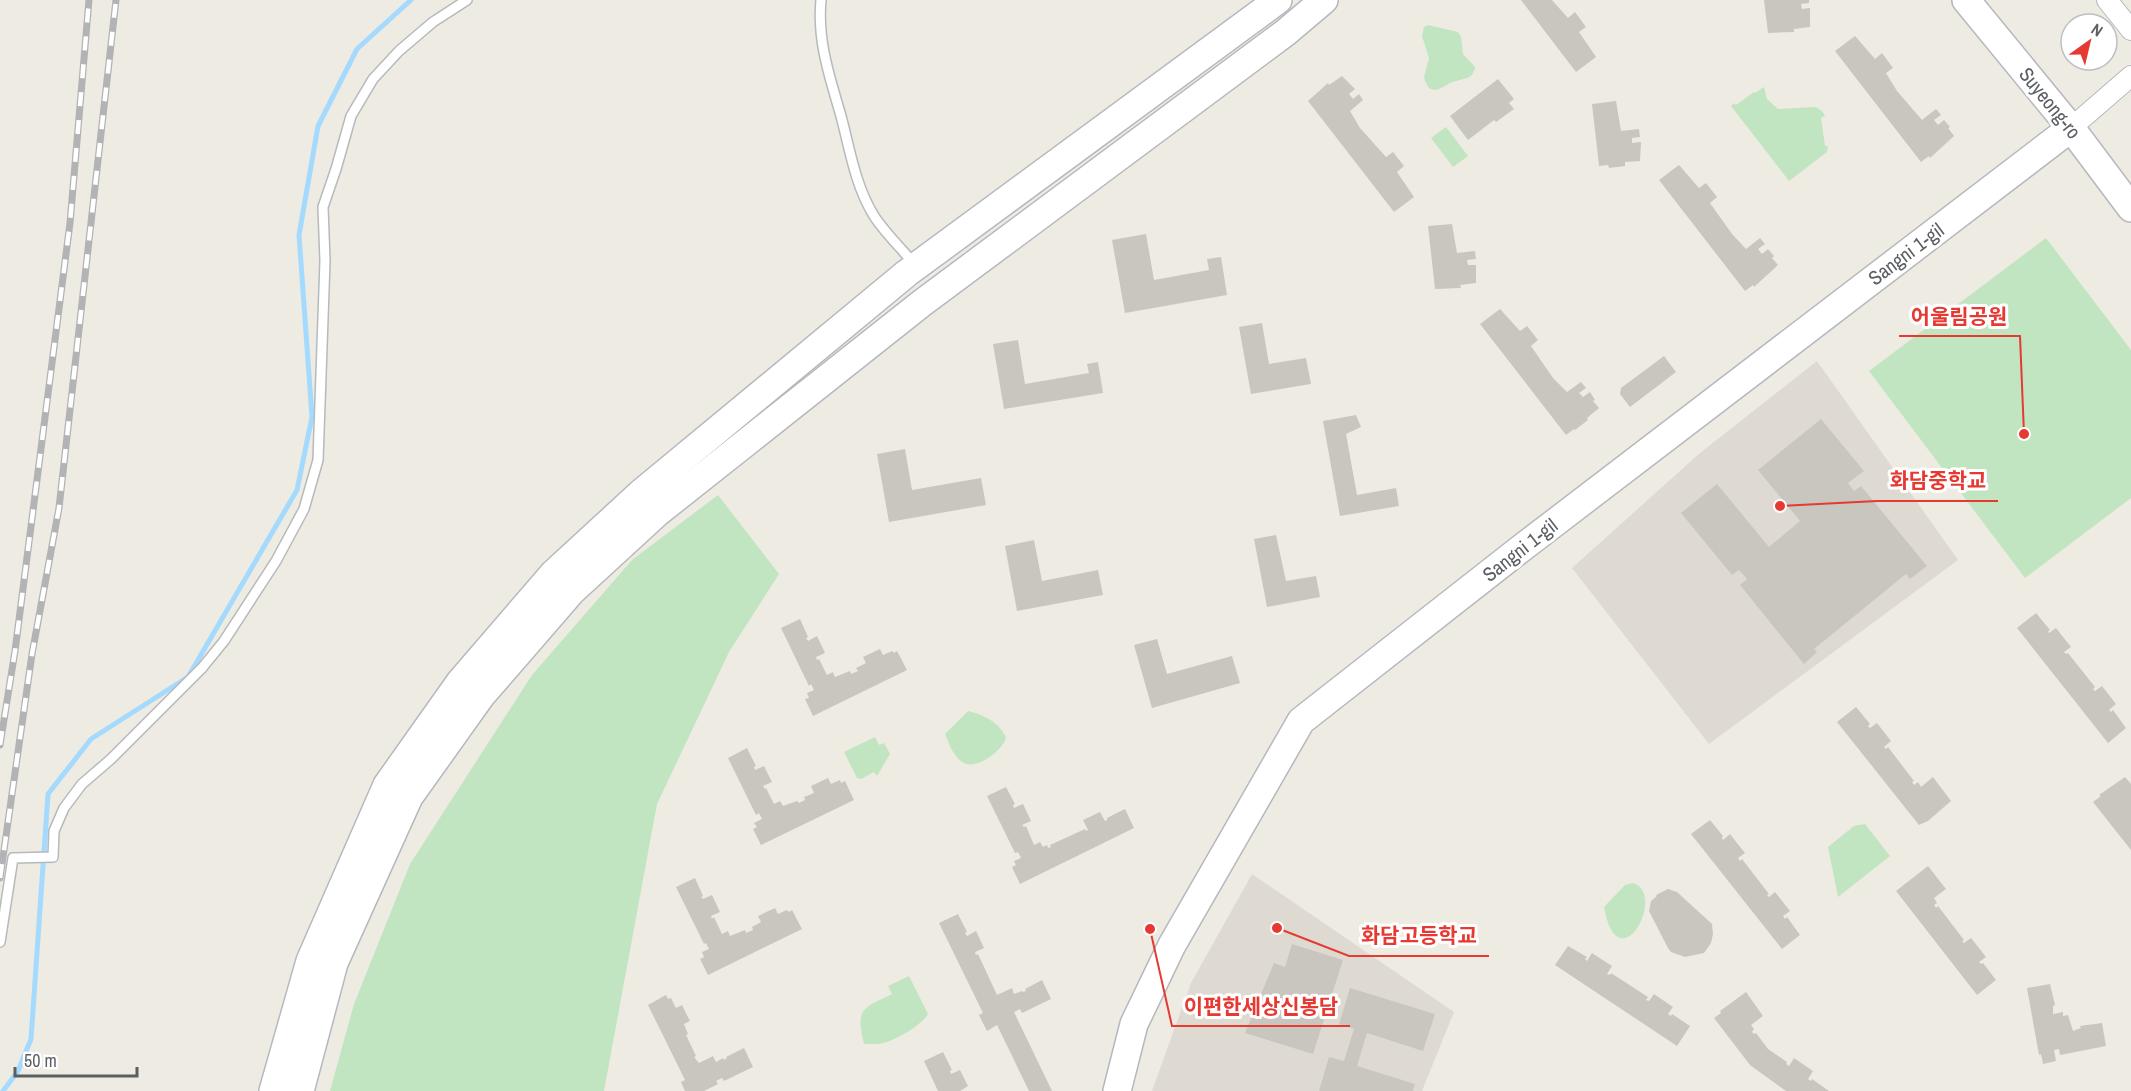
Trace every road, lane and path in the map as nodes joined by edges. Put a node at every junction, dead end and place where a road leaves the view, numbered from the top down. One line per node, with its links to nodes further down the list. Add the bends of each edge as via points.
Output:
1 (467, 0): 12 (lane, via 399,51 373,79 351,116 323,207 325,261 318,460 304,509 276,561 224,641 202,668 82,784 64,808 54,831 52,857 13,858)
2 (821, 0): 11 (lane, via 819,16 825,63 862,193 875,218)
3 (1278, 0): 11 (main road)
4 (1324, 0): 14 (main road, via 922,303 657,513 572,591 481,696 409,797 334,963)
5 (1966, 0): 9 (main road, Suyeong-ro)
6 (2107, 0): 7 (street)
7 (2131, 30)
8 (2131, 76): 9 (street)
9 (2071, 128): 10 (main road, Suyeong-ro); 15 (main road, Sangni 1-gil, via 1301,721 1172,945 1134,1024)
10 (2131, 208)
11 (916, 267): 13 (main road, via 641,493 553,574 460,682 387,785 310,961)
12 (0, 942)
13 (273, 1091)
14 (300, 1091)
15 (1117, 1091)

